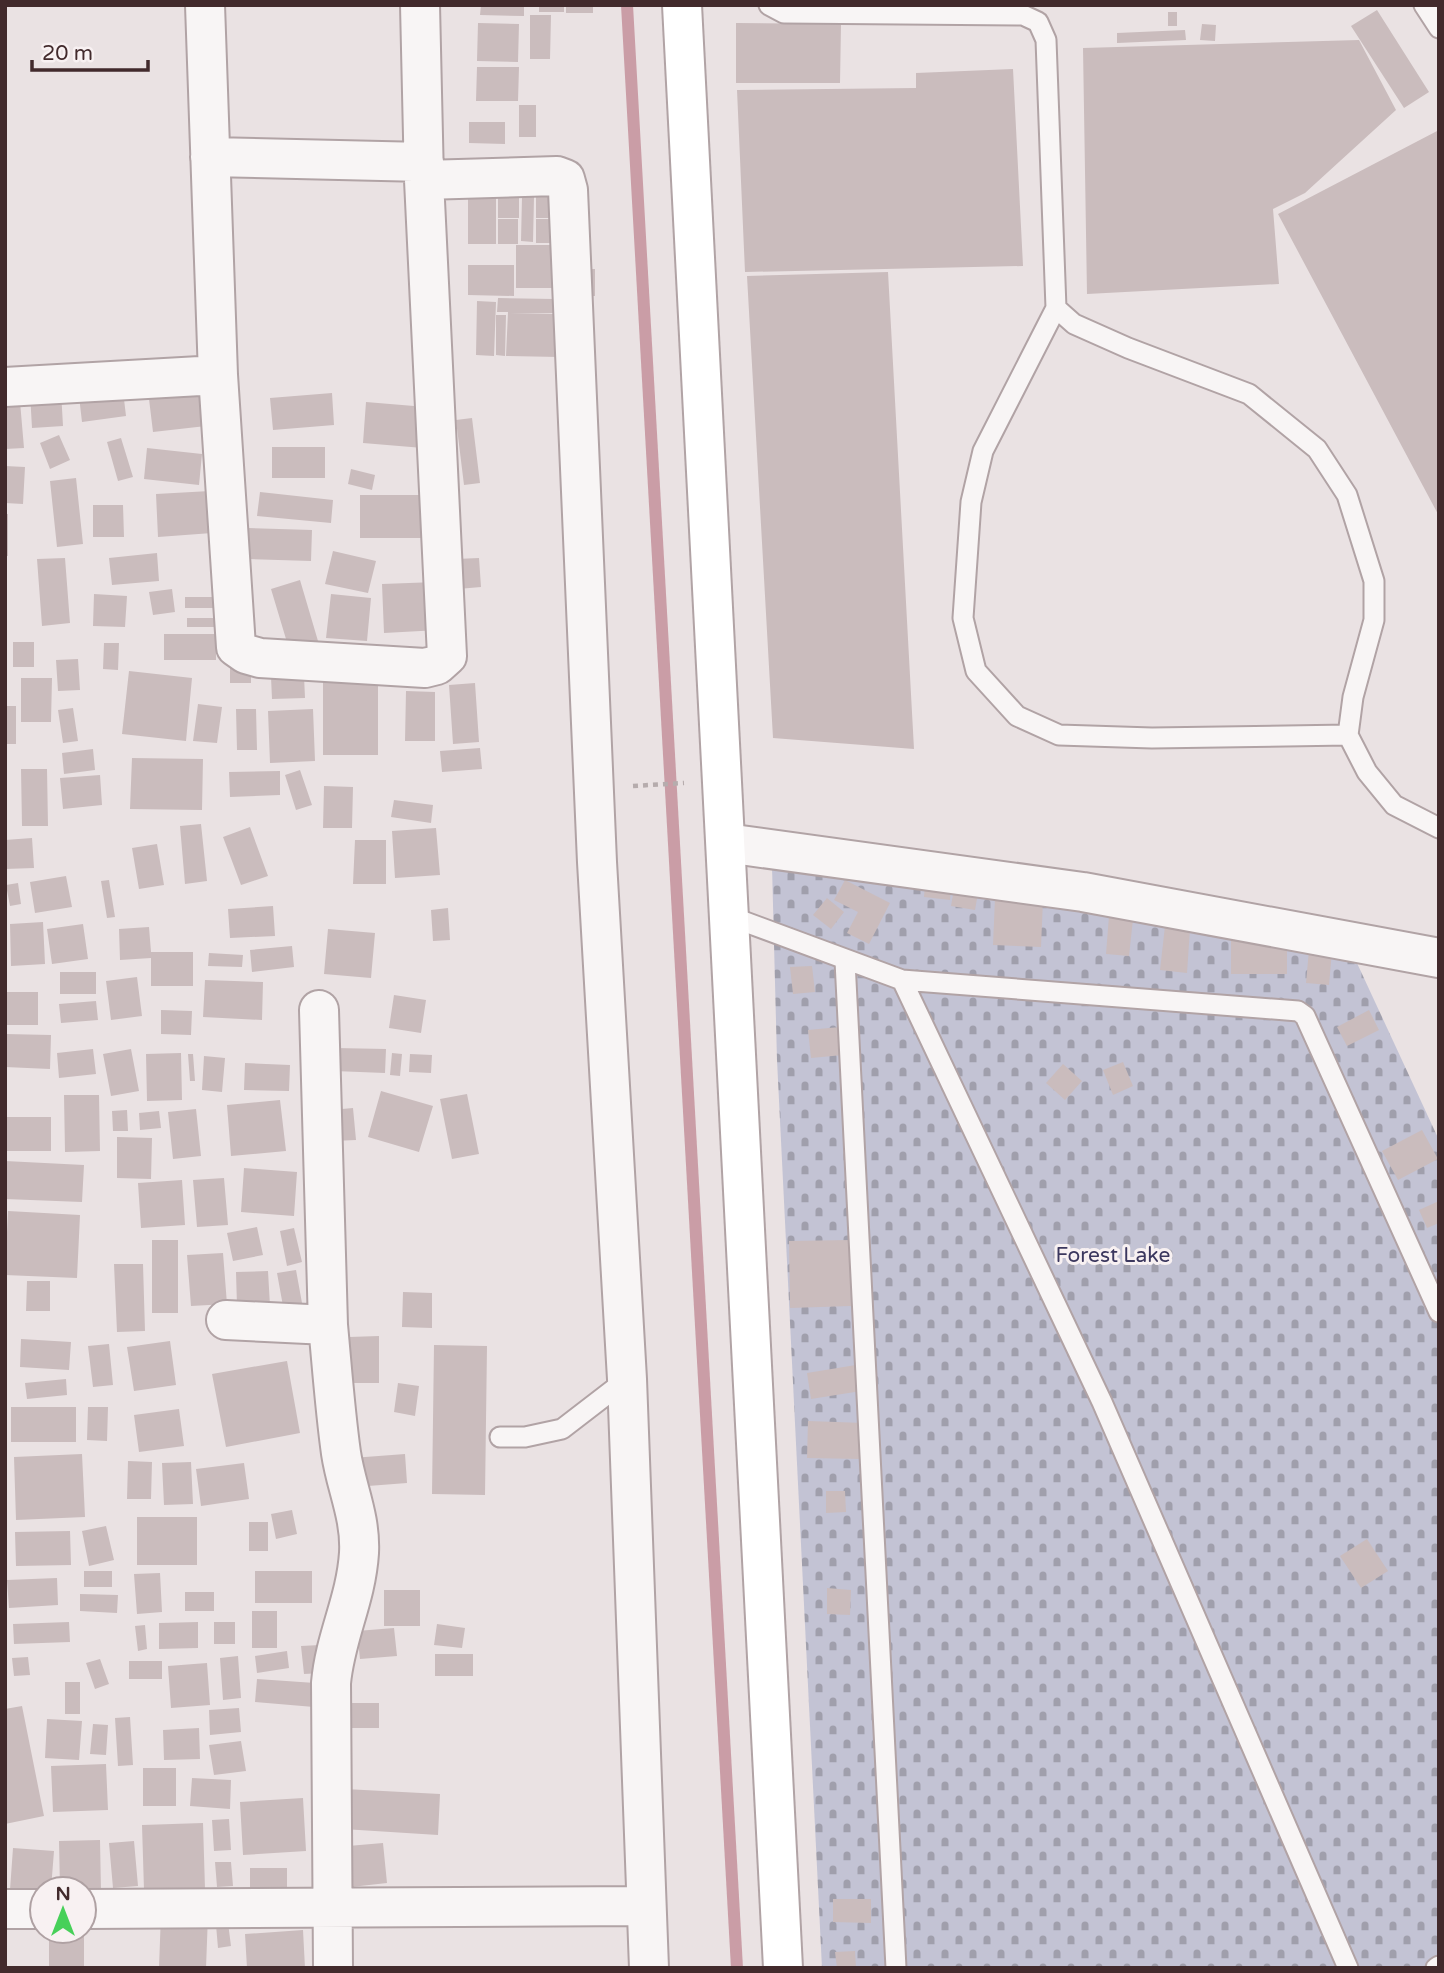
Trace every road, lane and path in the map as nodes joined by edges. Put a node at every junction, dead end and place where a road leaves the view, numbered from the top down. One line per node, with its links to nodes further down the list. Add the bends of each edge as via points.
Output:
1 (205, 5): 7 (street)
2 (420, 5): 8 (street)
3 (682, 5): 16 (street)
4 (769, 5): 9 (lane, via 784,13 1023,15 1038,22 1046,40)
5 (1424, 5): 6 (lane)
6 (1439, 28)
7 (210, 157): 8 (street); 10 (street)
8 (424, 171): 10 (street, via 447,656 442,661 425,668 260,658 236,646); 25 (street, via 557,176 565,179 568,190 597,862)
9 (1056, 308): 12 (lane, via 1074,324 1249,394 1317,449 1347,495 1374,581 1374,620 1353,697); 12 (lane, via 983,451 971,502 963,618 976,671 1017,716 1059,735)
10 (218, 375): 11 (street)
11 (5, 387)
12 (1348, 735): 15 (lane, via 1367,772 1394,805)
13 (697, 783): 14 (path)
14 (628, 786)
15 (1439, 828)
16 (726, 843): 17 (street); 18 (street, via 1083,892)
17 (729, 916): 19 (lane); 34 (street)
18 (1439, 958)
19 (845, 961): 20 (lane); 35 (lane)
20 (902, 979): 22 (lane, via 1298,1011); 36 (lane, via 1102,1402)
21 (319, 1010): 24 (street)
22 (1439, 1312)
23 (226, 1320): 24 (street)
24 (328, 1325): 27 (street, via 341,1456 355,1501 359,1550 354,1596 334,1653 331,1682)
25 (627, 1379): 26 (lane, via 562,1429); 28 (street)
26 (500, 1437)
27 (332, 1906): 28 (street); 31 (street); 32 (street)
28 (645, 1906): 33 (street)
29 (5, 1909): 30 (street)
30 (28, 1909)
31 (98, 1909)
32 (333, 1968)
33 (649, 1968)
34 (783, 1968)
35 (896, 1968)
36 (1348, 1968)

